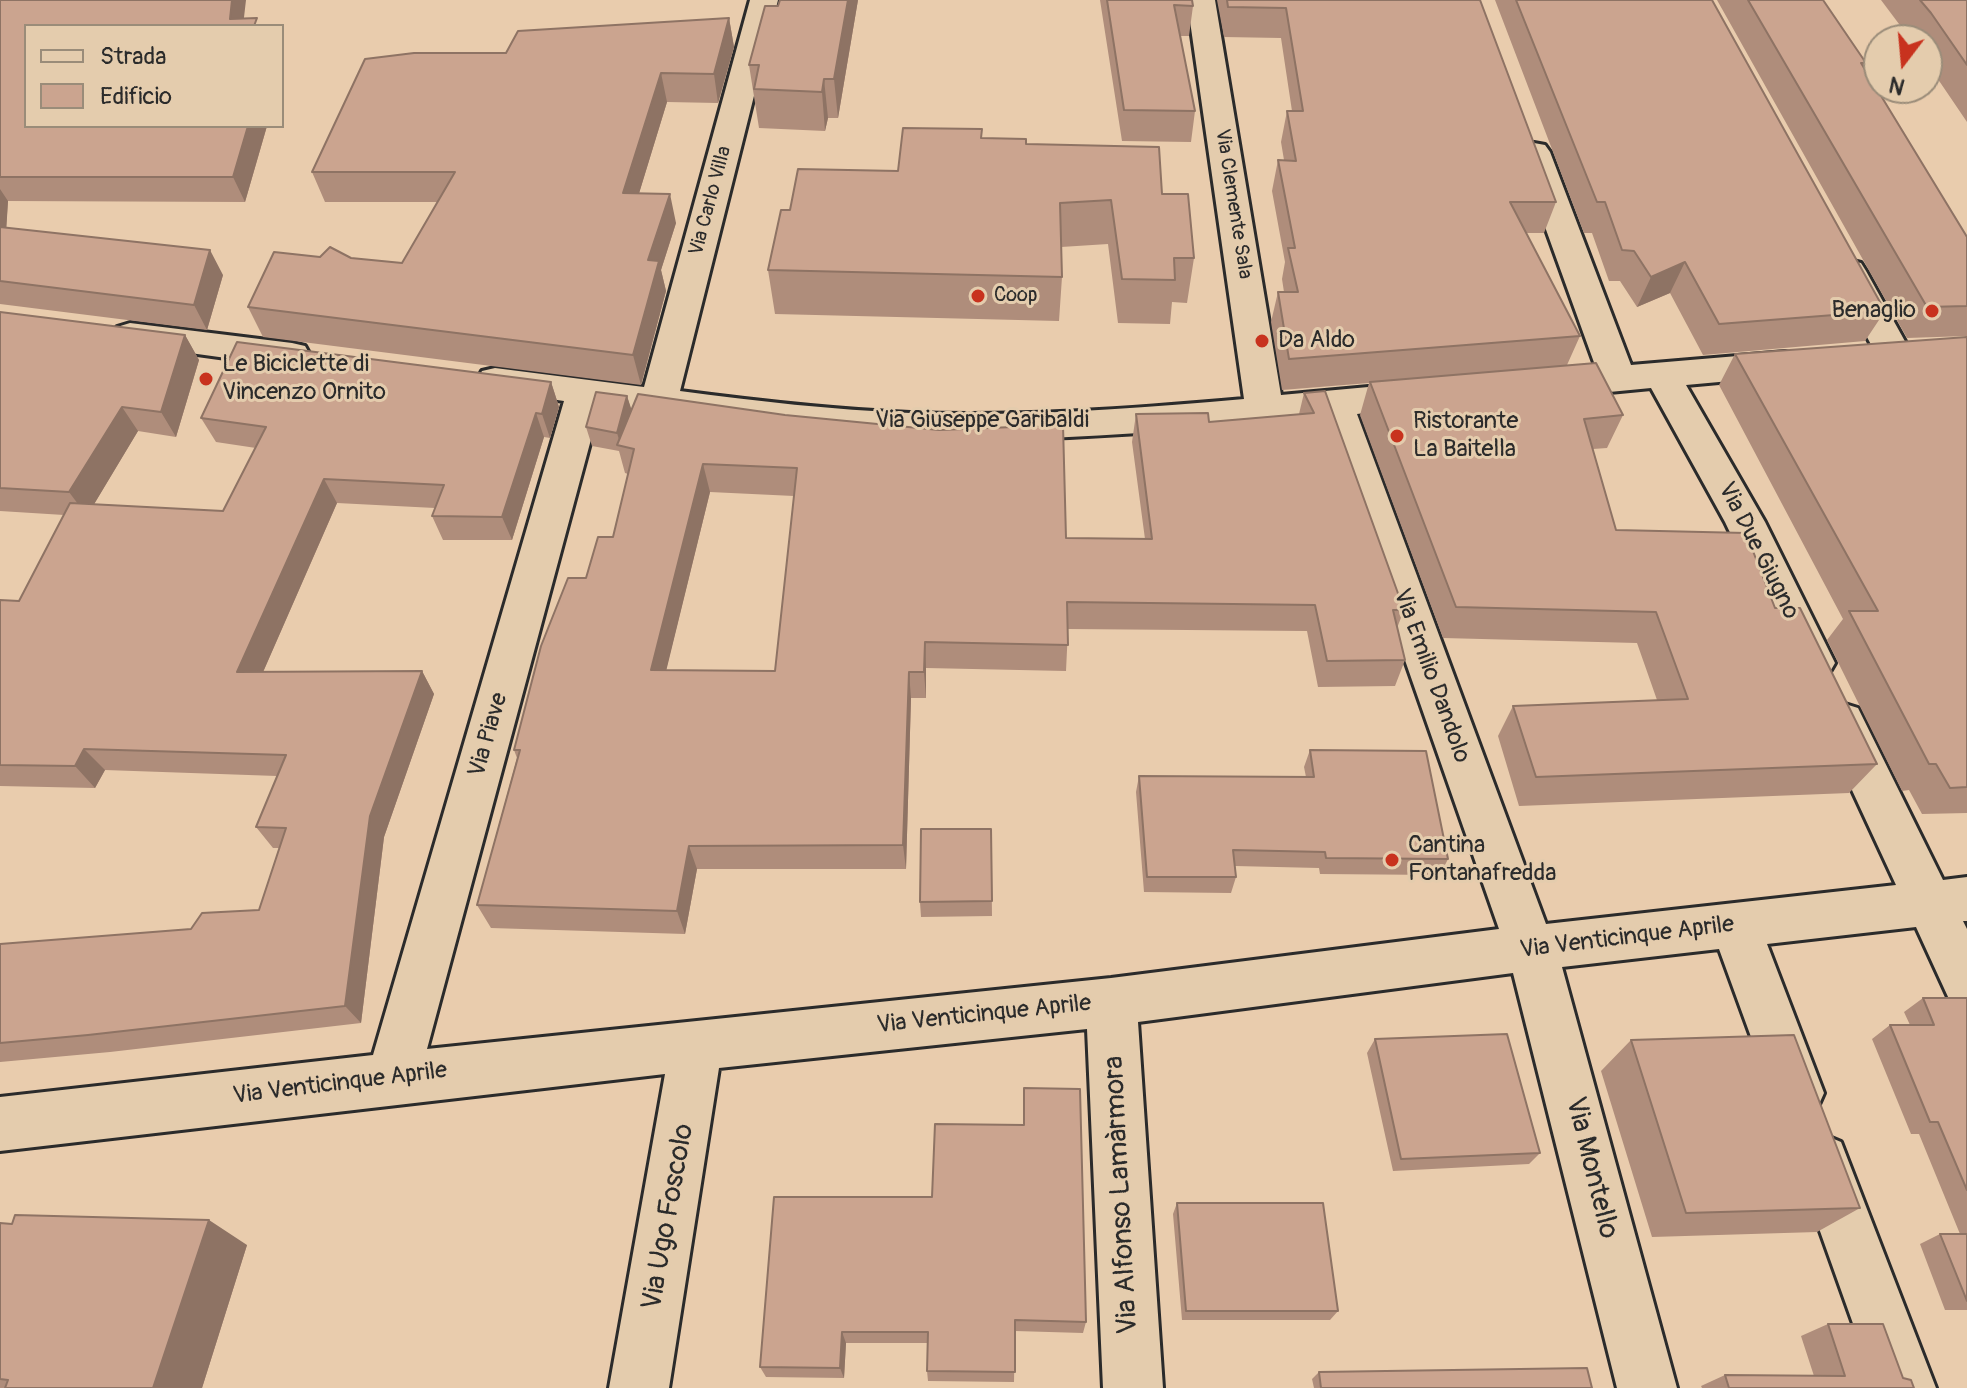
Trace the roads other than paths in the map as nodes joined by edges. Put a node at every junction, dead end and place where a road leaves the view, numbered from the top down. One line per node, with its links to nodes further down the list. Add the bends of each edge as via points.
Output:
1 (764, 0): 15 (street, Via Carlo Villa)
2 (1201, 0): 17 (street, Via Clemente Sala)
3 (1526, 130): 11 (street)
4 (1833, 243): 6 (street)
5 (103, 332): 7 (street)
6 (1893, 354)
7 (331, 360)
8 (1816, 361): 10 (street)
9 (455, 375): 13 (street, Via Giuseppe Garibaldi)
10 (1662, 375): 11 (street); 18 (street, Via Due Giugno)
11 (1618, 379): 12 (street)
12 (1507, 388)
13 (585, 392): 15 (street, Via Giuseppe Garibaldi); 24 (street, Via Piave)
14 (1460, 392): 16 (street, Via Giuseppe Garibaldi)
15 (658, 403): 17 (street, Via Giuseppe Garibaldi, via 910,426 1045,426)
16 (1334, 403): 17 (street, Via Giuseppe Garibaldi); 20 (street, Via Emilio Dandolo)
17 (1264, 408)
18 (1949, 901): 19 (street, Via Venticinque Aprile); 21 (street, Via Due Giugno)
19 (1735, 925): 20 (street, Via Venticinque Aprile); 29 (street)
20 (1532, 948): 22 (street, Via Venticinque Aprile); 28 (street, Via Montello)
21 (1967, 982)
22 (1111, 1002): 23 (street, Via Venticinque Aprile); 27 (street, Via Alfonso Lamàrmora)
23 (695, 1045): 24 (street, Via Venticinque Aprile); 26 (street, Via Ugo Foscolo)
24 (393, 1078): 25 (street, Via Venticinque Aprile)
25 (0, 1124)
26 (639, 1388)
27 (1133, 1388)
28 (1647, 1388)
29 (1906, 1388)

